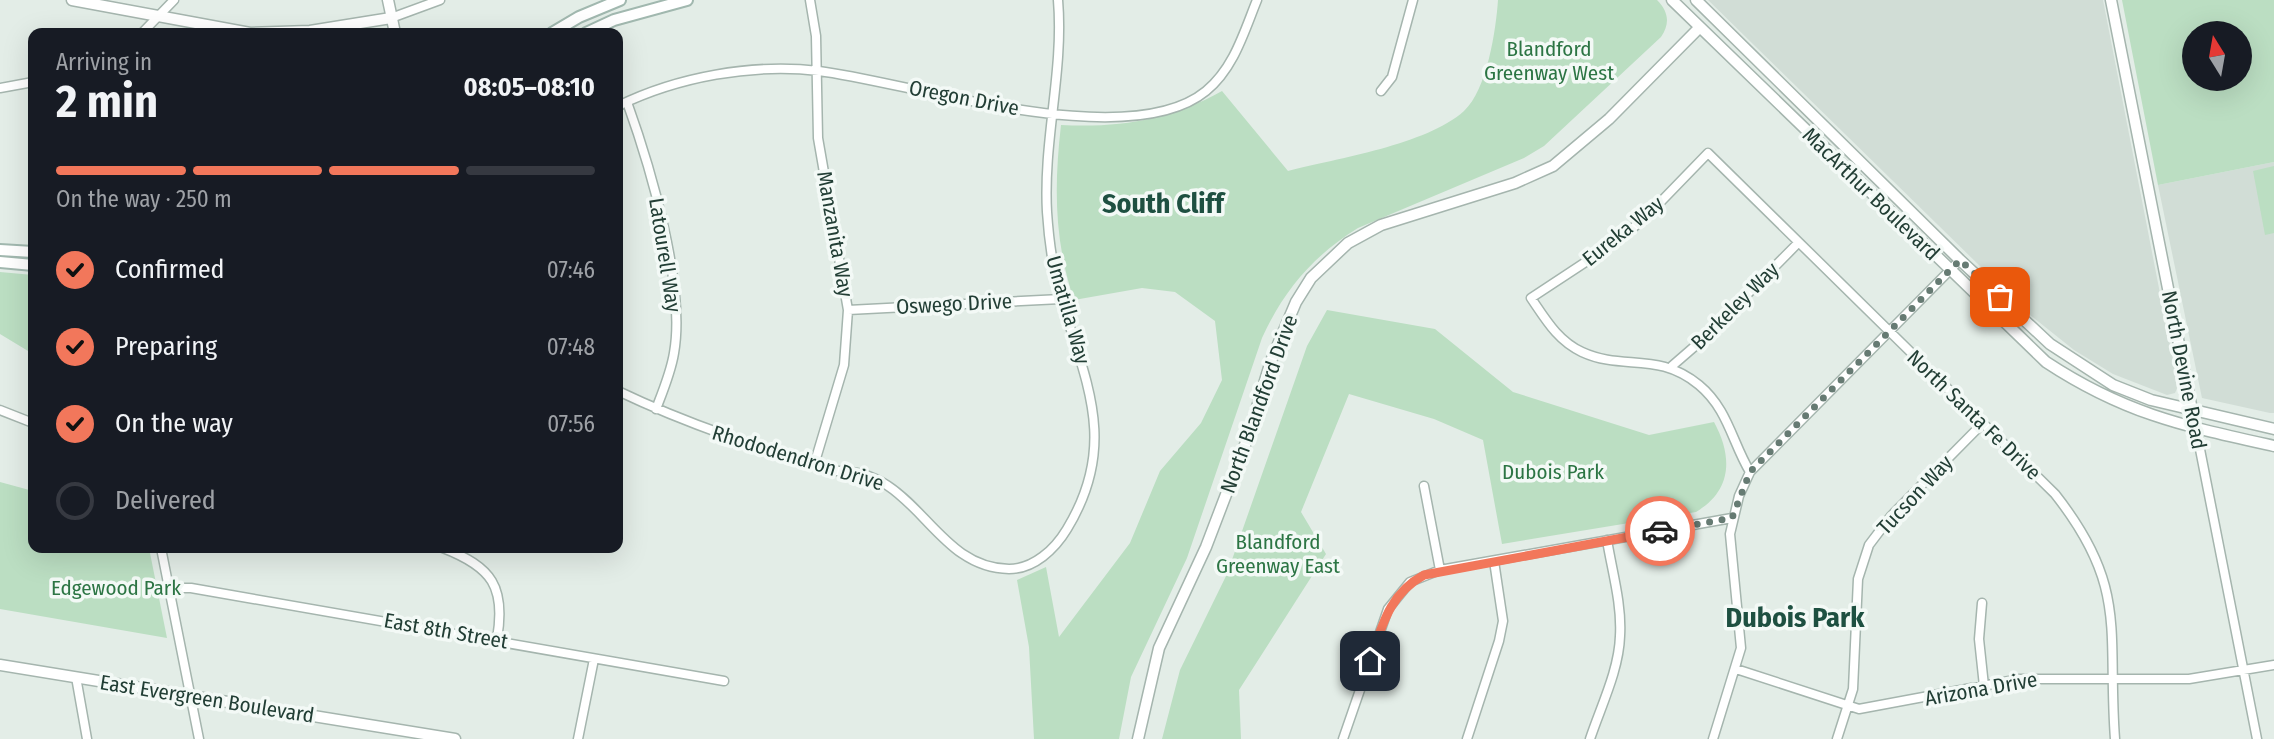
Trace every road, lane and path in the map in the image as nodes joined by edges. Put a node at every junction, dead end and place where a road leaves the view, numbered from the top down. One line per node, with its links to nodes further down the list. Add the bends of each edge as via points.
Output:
1 (72, 0): 14 (street)
2 (174, 0): 14 (street)
3 (388, 0): 15 (street)
4 (440, 0): 15 (street)
5 (621, 0): 21 (main road)
6 (687, 0): 22 (main road)
7 (810, 0): 23 (street, Manzanita Way)
8 (1058, 0): 29 (street, Umatilla Way, via 1059,52)
9 (1257, 0): 29 (street, Oregon Drive, via 1231,64 1205,92 1172,107 1135,115)
10 (1413, 0): 26 (street, via 1392,77)
11 (1672, 0): 16 (street, MacArthur Boulevard)
12 (1696, 0): 34 (street, MacArthur Boulevard)
13 (2111, 0): 45 (street, North Devine Road)
14 (159, 18): 17 (street); 18 (street)
15 (391, 18): 19 (street); 20 (street)
16 (1700, 27): 37 (street, MacArthur Boulevard); 79 (street, North Blandford Drive, via 1609,119 1553,166 1381,225 1348,243 1311,278 1271,360 1248,437 1206,547 1159,648)
17 (148, 28)
18 (211, 28)
19 (314, 28)
20 (394, 28)
21 (560, 28)
22 (597, 28)
23 (816, 71): 27 (street, Oregon Drive, via 759,71 690,79); 29 (street, Oregon Drive); 39 (street, Manzanita Way, via 818,138)
24 (28, 83): 25 (street)
25 (0, 89)
26 (1381, 91)
27 (626, 102): 28 (street, Oregon Drive); 43 (street, Latourell Way, via 650,165 675,298 674,352)
28 (623, 104)
29 (1050, 115): 38 (street, Umatilla Way, via 1047,211)
30 (1707, 153): 31 (street, North Santa Fe Drive); 41 (street, Eureka Way, via 1645,218 1531,298 1553,331 1583,352)
31 (1797, 244): 40 (street, North Santa Fe Drive); 41 (street, Berkeley Way)
32 (0, 250): 33 (main road)
33 (28, 253)
34 (1960, 260): 37 (street); 45 (street, MacArthur Boulevard, via 2050,344 2109,383)
35 (0, 262): 36 (main road)
36 (28, 265)
37 (1949, 271): 40 (street); 48 (street, MacArthur Boulevard, via 2021,341 2077,382 2148,416)
38 (1061, 299): 39 (street, Oswego Drive); 58 (street, Umatilla Way, via 1090,387 1097,445 1090,482 1076,514 1060,540)
39 (848, 310): 51 (street, Manzanita Way, via 844,365)
40 (1888, 331): 47 (street, North Santa Fe Drive); 52 (street)
41 (1672, 366): 52 (street, via 1700,385 1720,407)
42 (623, 393): 43 (street, Rhododendron Drive)
43 (656, 409): 51 (street, Rhododendron Drive)
44 (0, 410): 46 (street)
45 (2193, 412): 48 (street, North Devine Road); 49 (street, MacArthur Boulevard)
46 (28, 421)
47 (1983, 423): 70 (street, North Santa Fe Drive, via 2055,494 2085,536 2110,601); 74 (street, Tucson Way, via 1891,516 1869,545 1858,579 1855,670)
48 (2196, 429): 50 (street, MacArthur Boulevard); 68 (street, North Devine Road)
49 (2274, 429)
50 (2274, 446)
51 (814, 465): 58 (street, Rhododendron Drive, via 893,487 963,557 986,567 1012,569)
52 (1750, 472): 54 (street)
53 (1424, 486): 60 (street)
54 (1732, 518): 55 (street); 67 (street, via 1730,554 1741,634)
55 (1607, 540): 59 (street); 82 (street, via 1620,635)
56 (162, 553): 61 (street)
57 (456, 553): 63 (street, via 490,574 502,615)
58 (1039, 561)
59 (1494, 561): 60 (street); 81 (street, via 1503,621)
60 (1440, 570): 80 (street, via 1410,582 1388,609)
61 (168, 588): 63 (street, East 8th Street, via 191,588); 73 (street)
62 (1982, 603): 72 (street, via 1979,639)
63 (497, 639): 64 (street, East 8th Street)
64 (594, 659): 71 (street, East 8th Street); 78 (street)
65 (0, 665): 69 (street, East Evergreen Boulevard)
66 (2274, 665): 68 (street, Arizona Drive)
67 (1736, 669): 74 (street, Arizona Drive); 83 (street)
68 (2242, 671): 70 (street, Arizona Drive, via 2189,679); 86 (street, North Devine Road)
69 (76, 677): 73 (street, East Evergreen Boulevard); 75 (street)
70 (2115, 678): 72 (street, Arizona Drive, via 2035,678); 85 (street, North Santa Fe Drive)
71 (724, 681)
72 (1984, 686): 74 (street, Arizona Drive, via 1873,708)
73 (190, 696): 76 (street); 77 (street, East Evergreen Boulevard)
74 (1847, 707): 84 (street, Tucson Way)
75 (87, 739)
76 (199, 739)
77 (455, 739)
78 (578, 739)
79 (1138, 739)
80 (1343, 739)
81 (1467, 739)
82 (1590, 739)
83 (1713, 739)
84 (1836, 739)
85 (2115, 739)
86 (2258, 739)

